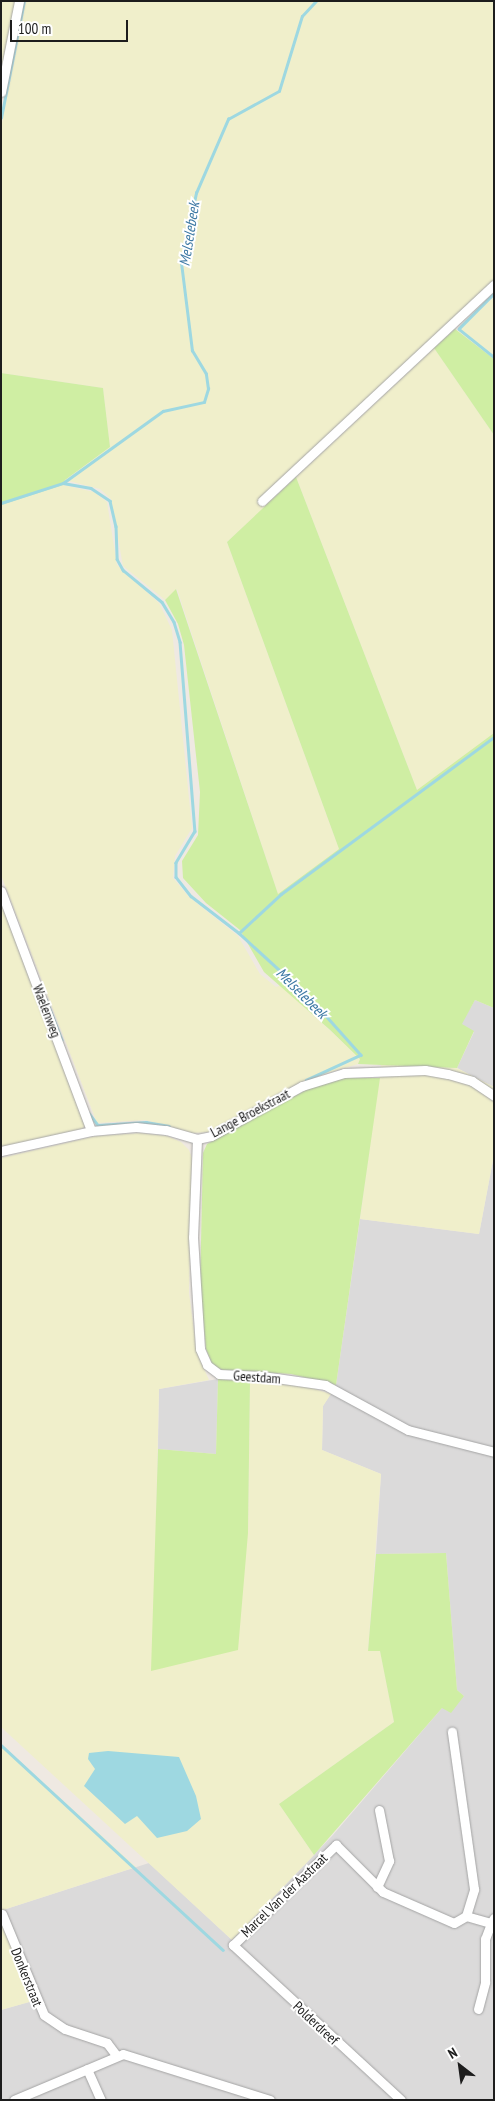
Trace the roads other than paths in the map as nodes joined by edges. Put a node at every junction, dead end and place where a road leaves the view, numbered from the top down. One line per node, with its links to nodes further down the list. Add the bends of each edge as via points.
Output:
1 (19, 1): 2 (street)
2 (1, 92)
3 (494, 285): 4 (street)
4 (262, 501)
5 (1, 891): 7 (street, Waelenweg)
6 (494, 1096): 8 (street, Lange Broekstraat, via 472,1081 425,1070 344,1073 315,1080 211,1136)
7 (92, 1131): 8 (street, Lange Broekstraat, via 136,1127 166,1130); 9 (street, Lange Broekstraat)
8 (197, 1139): 10 (street, Geestdam, via 194,1238 200,1349 207,1365 219,1374 325,1385 408,1430)
9 (1, 1151)
10 (494, 1452)
11 (452, 1732): 15 (street, via 474,1889)
12 (379, 1810): 13 (street, via 389,1861)
13 (377, 1887): 15 (street, Marcel Van der Aastraat, via 454,1923); 17 (street, Marcel Van der Aastraat, via 336,1845)
14 (2, 1914): 19 (street, Donkerstraat, via 44,2015 57,2025 107,2043)
15 (466, 1916): 16 (street, Marcel Van der Aastraat)
16 (493, 1922): 18 (street, Marcel Van der Aastraat, via 484,1946 485,1982)
17 (233, 1945): 24 (street, Polderdreef)
18 (478, 2008)
19 (116, 2056): 20 (street); 23 (street, via 130,2054)
20 (87, 2068): 21 (street); 22 (street)
21 (14, 2100)
22 (101, 2100)
23 (270, 2100)
24 (401, 2100)

